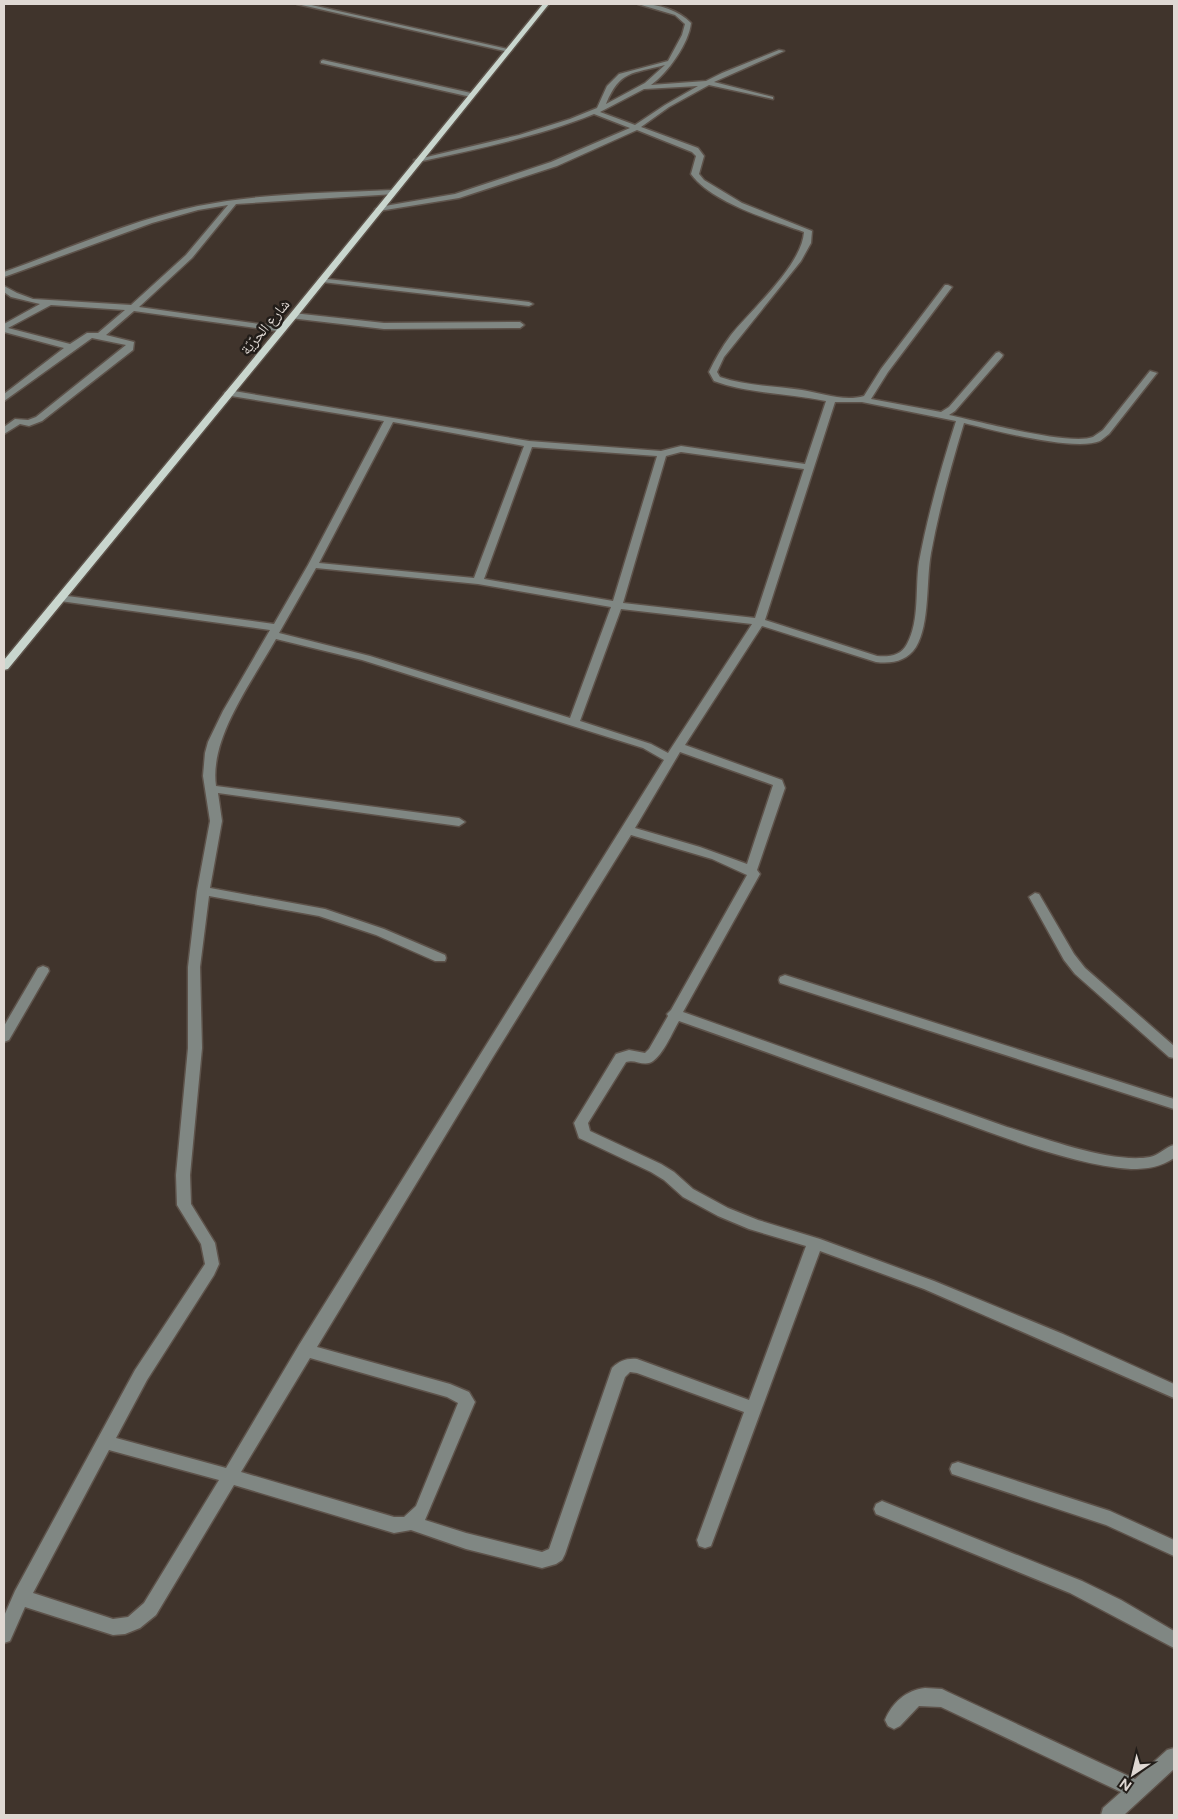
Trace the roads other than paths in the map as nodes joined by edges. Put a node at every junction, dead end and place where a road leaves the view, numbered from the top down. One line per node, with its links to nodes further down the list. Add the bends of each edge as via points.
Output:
1 (300, 4): 4 (street)
2 (546, 4): 4 (main road, شارع الحرّيّة)
3 (641, 4): 7 (street, via 677,14 688,23 688,30)
4 (509, 50): 10 (main road, شارع الحرّيّة)
5 (781, 51): 8 (street)
6 (322, 62): 10 (street)
7 (670, 62): 9 (street, via 664,72); 12 (street, via 621,75 610,86)
8 (708, 83): 9 (street); 11 (street); 13 (street)
9 (644, 87): 12 (street)
10 (471, 95): 14 (main road, شارع الحرّيّة)
11 (771, 98)
12 (597, 111): 13 (street); 14 (street, via 516,138)
13 (634, 128): 17 (street, via 554,164 482,189); 35 (street, via 695,150 700,158 695,174 701,182 739,205 810,234 797,262 730,340 714,366 714,376 731,384)
14 (418, 160): 15 (main road, شارع الحرّيّة)
15 (392, 192): 16 (street); 17 (main road, شارع الحرّيّة)
16 (234, 202): 18 (street, via 166,216); 24 (street, via 192,254)
17 (379, 209): 19 (main road, شارع الحرّيّة)
18 (4, 275)
19 (322, 280): 23 (street); 25 (main road, شارع الحرّيّة)
20 (948, 287): 36 (street)
21 (4, 288): 22 (street, via 24,300)
22 (50, 302): 24 (street); 27 (street)
23 (529, 304)
24 (132, 308): 28 (street); 29 (street)
25 (294, 316): 26 (street, via 384,326); 28 (main road, شارع الحرّيّة)
26 (520, 325)
27 (4, 328): 30 (street)
28 (281, 330): 33 (main road, شارع الحرّيّة)
29 (100, 336): 30 (street, via 90,335); 41 (street, via 131,346 39,419 29,423)
30 (71, 347): 34 (street)
31 (999, 355): 37 (street, via 952,409)
32 (1153, 373): 40 (street, via 1106,432 1095,439 1065,440)
33 (228, 393): 39 (street); 48 (main road, شارع الحرّيّة)
34 (4, 398)
35 (831, 399): 36 (street); 45 (street)
36 (864, 400): 37 (street)
37 (939, 415): 40 (street)
38 (4, 417): 41 (street)
39 (390, 419): 43 (street); 46 (street)
40 (962, 420): 50 (street, via 932,522 922,573 918,633 905,654 896,659 876,659)
41 (18, 421): 42 (street)
42 (4, 432)
43 (528, 444): 44 (street); 47 (street)
44 (662, 454): 45 (street, via 681,449); 49 (street)
45 (809, 467): 50 (street)
46 (314, 565): 47 (street); 51 (street)
47 (478, 581): 49 (street)
48 (60, 598): 51 (street, via 223,619); 52 (main road, شارع الحرّيّة)
49 (617, 604): 50 (street); 53 (street)
50 (759, 622): 54 (street)
51 (276, 632): 53 (street); 56 (street, via 214,742 209,765)
52 (4, 666)
53 (574, 723): 55 (street, via 648,746)
54 (678, 747): 55 (street); 59 (street, via 778,783)
55 (670, 759): 58 (street)
56 (211, 789): 57 (street); 60 (street, via 216,821)
57 (459, 822)
58 (629, 830): 59 (street); 71 (street)
59 (751, 869): 65 (street, via 753,877)
60 (203, 891): 62 (street, via 321,912 380,932); 74 (street, via 194,967 195,1048 183,1192 187,1210 208,1243 212,1264 141,1375)
61 (1034, 897): 67 (street, via 1080,971)
62 (440, 958)
63 (43, 971): 66 (street)
64 (785, 980): 68 (street)
65 (674, 1014): 69 (street, via 1045,1143 1120,1162 1146,1163 1159,1160); 70 (street, via 650,1058 629,1055 622,1058 581,1123 584,1134 656,1168 688,1193 723,1212)
66 (4, 1038)
67 (1174, 1053)
68 (1174, 1104)
69 (1174, 1150)
70 (815, 1243): 72 (street, via 929,1285); 73 (street)
71 (305, 1350): 76 (street); 78 (street, via 450,1391 467,1402 422,1511)
72 (1174, 1390)
73 (753, 1408): 78 (street, via 638,1366 624,1366 618,1373 556,1554 542,1560 466,1541); 79 (street)
74 (105, 1442): 76 (street); 81 (street)
75 (958, 1468): 80 (street, via 1110,1519)
76 (230, 1476): 78 (street, via 394,1525); 81 (street, via 150,1609 128,1627 113,1627)
77 (882, 1510): 83 (street, via 1076,1587)
78 (412, 1523)
79 (705, 1540)
80 (1174, 1548)
81 (21, 1597): 82 (street)
82 (4, 1635)
83 (1174, 1640)
84 (894, 1720): 86 (street, via 907,1702 917,1696 942,1698)
85 (1174, 1757): 86 (street)
86 (1137, 1790): 87 (street)
87 (1110, 1815)

